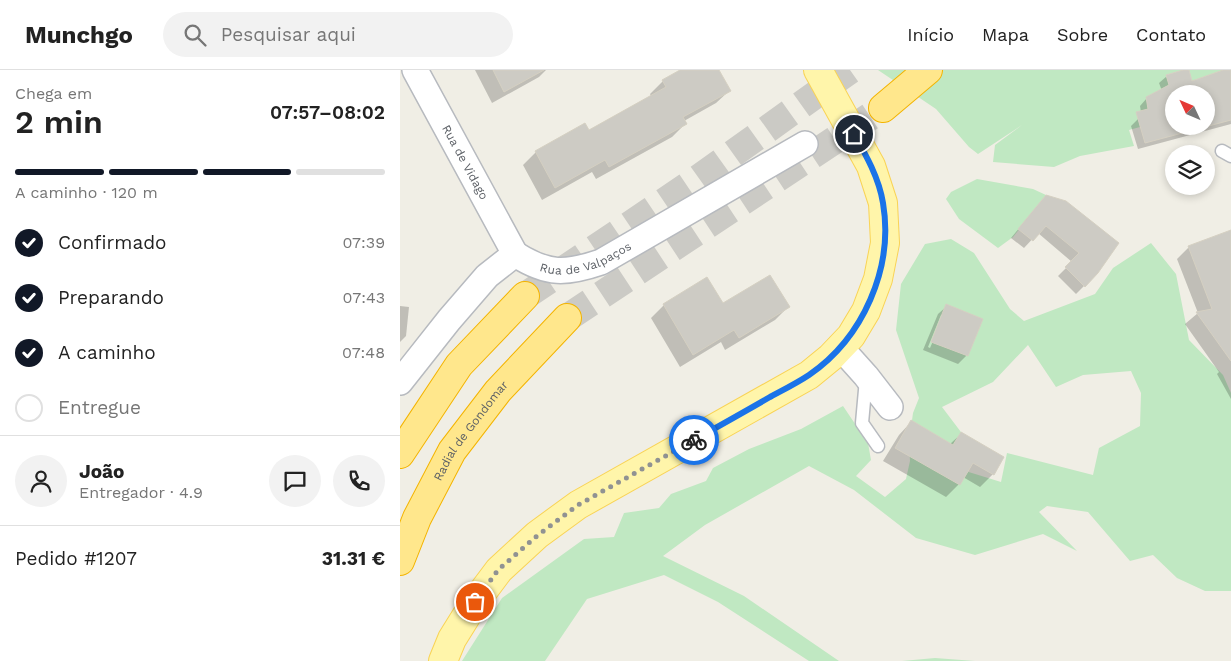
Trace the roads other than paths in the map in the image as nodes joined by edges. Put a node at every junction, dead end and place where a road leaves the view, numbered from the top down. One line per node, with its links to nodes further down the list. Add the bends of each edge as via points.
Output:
1 (415, 70): 6 (street, Rua de Vidago)
2 (818, 70): 9 (main road, via 871,166 883,203 885,243 878,279 866,311)
3 (928, 70): 4 (highway)
4 (883, 108)
5 (805, 144): 6 (street, Rua de Valpaços, via 601,262 569,271 529,263)
6 (515, 254): 11 (street, via 487,276)
7 (525, 296): 14 (highway, via 459,365)
8 (568, 318): 15 (highway, Radial de Gondomar, via 498,391 452,450 417,518)
9 (840, 347): 10 (street); 16 (main road, via 809,375 578,505 538,535 498,570 470,609)
10 (866, 376): 12 (street); 13 (lane, via 862,423)
11 (400, 382)
12 (890, 407)
13 (878, 446)
14 (400, 454)
15 (400, 561)
16 (443, 661)

